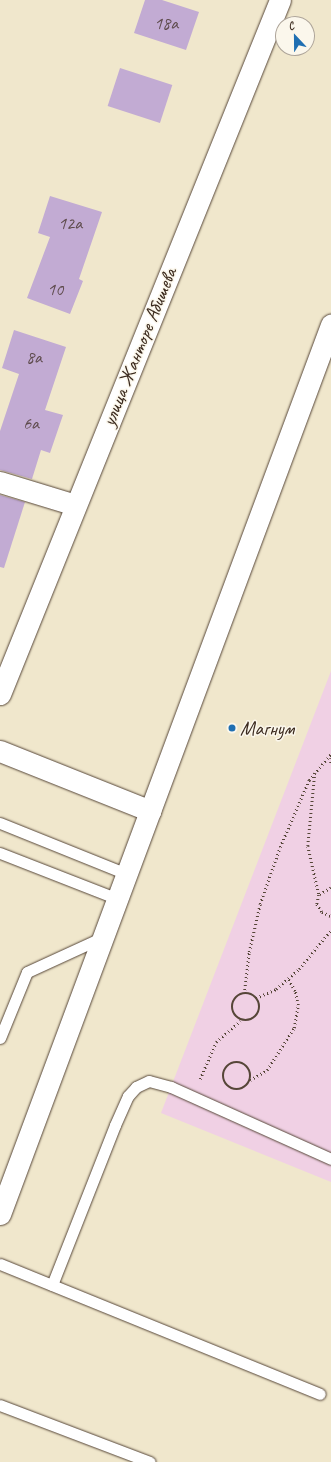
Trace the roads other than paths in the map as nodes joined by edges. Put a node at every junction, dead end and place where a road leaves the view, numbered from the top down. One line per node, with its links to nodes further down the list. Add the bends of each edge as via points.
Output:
1 (280, 0): 4 (street, улица Жанторе Абишева)
2 (330, 331): 7 (street)
3 (0, 482): 4 (street)
4 (75, 506): 5 (street, улица Жанторе Абишева)
5 (0, 694)
6 (0, 751): 7 (street)
7 (151, 811): 10 (street)
8 (0, 823): 10 (lane)
9 (0, 852): 11 (lane)
10 (127, 874): 11 (street)
11 (118, 899): 12 (street)
12 (105, 935): 13 (lane, via 27,972); 15 (street)
13 (0, 1038)
14 (331, 1159): 17 (lane, via 171,1087 149,1081 136,1087 128,1096)
15 (0, 1214)
16 (0, 1264): 17 (lane)
17 (52, 1285): 18 (lane)
18 (320, 1394)
19 (0, 1405): 20 (lane)
20 (150, 1462)

